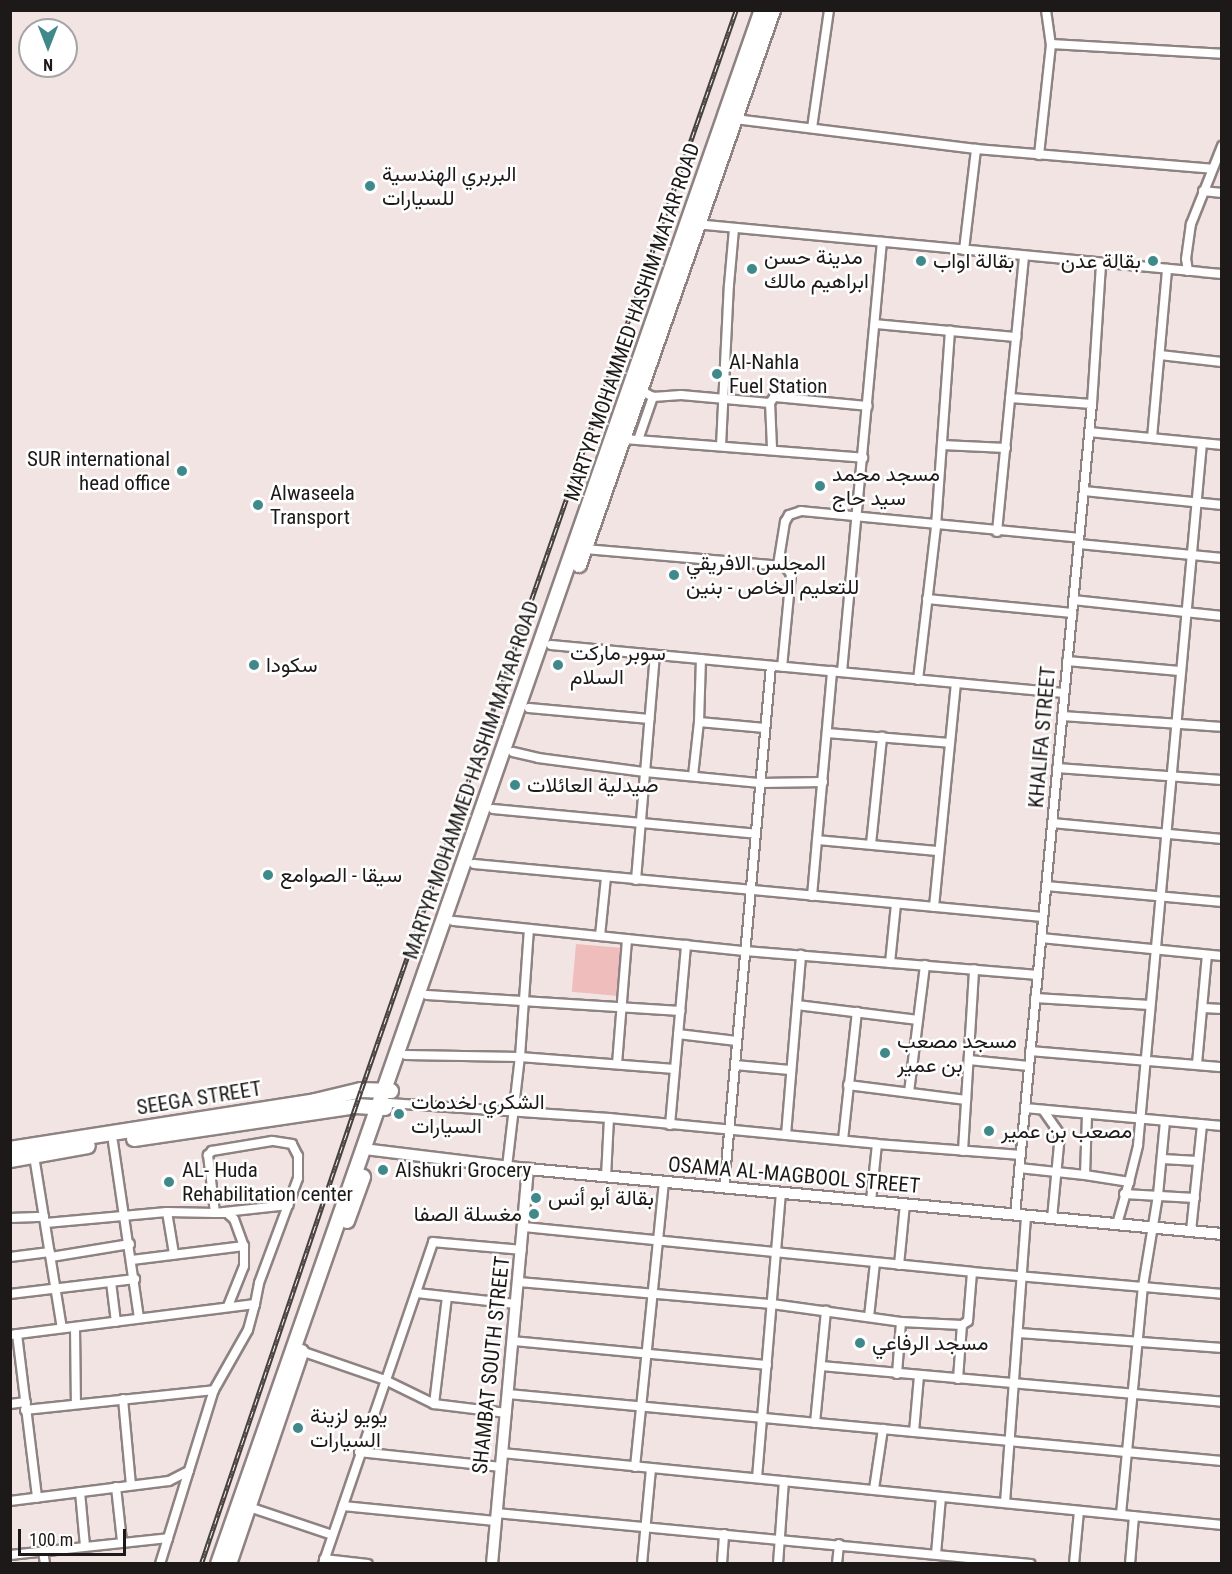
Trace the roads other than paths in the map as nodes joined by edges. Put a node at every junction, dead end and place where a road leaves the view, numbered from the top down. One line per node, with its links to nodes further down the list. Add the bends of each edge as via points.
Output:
1 (762, 10): 15 (main road, MARTYR MOHAMMED HASHIM MATAR ROAD)
2 (773, 10): 7 (main road, MARTYR MOHAMMED HASHIM MATAR ROAD)
3 (829, 10): 8 (street)
4 (1046, 10): 5 (street)
5 (1051, 44): 6 (street); 11 (street)
6 (1221, 54)
7 (735, 119): 8 (street); 15 (main road, MARTYR MOHAMMED HASHIM MATAR ROAD)
8 (812, 128): 10 (street)
9 (1221, 146): 12 (street)
10 (976, 149): 11 (street); 18 (street)
11 (1039, 155): 12 (street)
12 (1212, 169): 13 (street)
13 (1203, 191): 14 (street); 22 (street, via 1187,243)
14 (1221, 194)
15 (693, 224): 16 (street); 29 (main road, MARTYR MOHAMMED HASHIM MATAR ROAD)
16 (735, 229): 17 (street); 31 (street)
17 (882, 243): 18 (street); 24 (street)
18 (964, 250): 19 (street)
19 (1024, 256): 20 (street); 26 (street)
20 (1101, 263): 21 (street); 33 (street, KHALIFA STREET)
21 (1167, 269): 22 (street); 27 (street)
22 (1188, 271): 23 (street)
23 (1221, 274)
24 (875, 324): 25 (street); 34 (street)
25 (950, 331): 26 (street); 40 (street)
26 (1016, 337): 30 (street)
27 (1160, 355): 28 (street); 36 (street)
28 (1221, 362)
29 (642, 392): 31 (street); 37 (main road, MARTYR MOHAMMED HASHIM MATAR ROAD); 38 (street); 154 (main road, MARTYR MOHAMMED HASHIM MATAR ROAD)
30 (1010, 398): 33 (street); 44 (street)
31 (724, 401): 32 (street); 42 (street)
32 (770, 404): 34 (street, via 777,395); 43 (street)
33 (1092, 404): 35 (street, KHALIFA STREET)
34 (868, 406): 45 (street)
35 (1089, 432): 36 (street); 46 (street, KHALIFA STREET)
36 (1152, 438): 39 (street)
37 (624, 439): 38 (street); 53 (main road, MARTYR MOHAMMED HASHIM MATAR ROAD)
38 (638, 440): 42 (street)
39 (1202, 443): 41 (street); 47 (street)
40 (942, 445): 44 (street); 50 (street)
41 (1221, 445)
42 (721, 446): 43 (street)
43 (772, 448): 45 (street)
44 (1006, 448): 51 (street)
45 (863, 458): 49 (street)
46 (1084, 491): 47 (street); 52 (street, KHALIFA STREET)
47 (1197, 503): 48 (street); 54 (street)
48 (1221, 505)
49 (858, 517): 50 (street); 56 (street, via 807,511 789,515); 70 (street)
50 (936, 526): 51 (street); 57 (street)
51 (997, 532): 52 (street)
52 (1079, 541): 54 (street); 58 (street, KHALIFA STREET)
53 (585, 549): 56 (street); 62 (main road, MARTYR MOHAMMED HASHIM MATAR ROAD)
54 (1192, 555): 55 (street); 60 (street)
55 (1221, 558)
56 (778, 565): 67 (street, via 785,566 791,574)
57 (927, 599): 59 (street); 71 (street)
58 (1073, 600): 59 (street, KHALIFA STREET); 60 (street)
59 (1072, 613): 65 (street, KHALIFA STREET)
60 (1187, 613): 61 (street); 69 (street)
61 (1221, 616)
62 (551, 645): 63 (street); 74 (main road, MARTYR MOHAMMED HASHIM MATAR ROAD)
63 (655, 655): 64 (street); 76 (street)
64 (701, 659): 66 (street); 77 (street)
65 (1067, 661): 69 (street); 73 (street, KHALIFA STREET)
66 (771, 666): 67 (street); 80 (street)
67 (782, 667): 68 (street)
68 (832, 671): 70 (street); 81 (street)
69 (1180, 671): 78 (street)
70 (842, 672): 71 (street)
71 (918, 680): 72 (street)
72 (956, 683): 73 (street); 83 (street)
73 (1064, 693): 75 (street, KHALIFA STREET)
74 (529, 708): 76 (street); 84 (main road, MARTYR MOHAMMED HASHIM MATAR ROAD)
75 (1062, 716): 78 (street); 85 (street, KHALIFA STREET)
76 (650, 719): 86 (street)
77 (699, 722): 80 (street); 87 (street)
78 (1175, 722): 79 (street); 88 (street)
79 (1221, 727)
80 (765, 728): 91 (street)
81 (827, 732): 82 (street); 90 (street)
82 (882, 737): 83 (street); 99 (street)
83 (950, 743): 100 (street)
84 (513, 752): 86 (street); 92 (main road, MARTYR MOHAMMED HASHIM MATAR ROAD)
85 (1057, 768): 88 (street); 93 (street, KHALIFA STREET)
86 (645, 772): 87 (street); 94 (street)
87 (693, 776): 91 (street)
88 (1172, 776): 89 (street); 96 (street)
89 (1221, 780)
90 (822, 782): 91 (street); 98 (street)
91 (760, 783): 95 (street)
92 (493, 808): 94 (street); 101 (main road, MARTYR MOHAMMED HASHIM MATAR ROAD)
93 (1052, 823): 96 (street); 104 (street, KHALIFA STREET)
94 (640, 825): 95 (street); 103 (street)
95 (756, 834): 105 (street)
96 (1166, 834): 97 (street); 107 (street)
97 (1221, 839)
98 (817, 840): 99 (street); 106 (street)
99 (871, 844): 100 (street)
100 (939, 851): 110 (street)
101 (474, 864): 102 (street); 112 (main road, MARTYR MOHAMMED HASHIM MATAR ROAD)
102 (606, 877): 103 (street); 114 (street)
103 (636, 880): 105 (street)
104 (1046, 886): 107 (street); 111 (street, KHALIFA STREET)
105 (751, 890): 106 (street); 119 (street)
106 (812, 896): 109 (street)
107 (1160, 896): 108 (street); 118 (street)
108 (1221, 902)
109 (896, 904): 110 (street); 123 (street)
110 (933, 907): 111 (street)
111 (1043, 917): 115 (street, KHALIFA STREET)
112 (453, 921): 113 (street); 127 (main road, MARTYR MOHAMMED HASHIM MATAR ROAD)
113 (529, 929): 114 (street); 129 (street)
114 (600, 936): 116 (street)
115 (1041, 938): 118 (street); 126 (street, KHALIFA STREET)
116 (627, 939): 117 (street); 132 (street)
117 (686, 945): 119 (street); 135 (street)
118 (1155, 950): 121 (street); 131 (street)
119 (745, 951): 120 (street); 139 (street)
120 (801, 955): 123 (street); 130 (street)
121 (1207, 955): 122 (street); 133 (street)
122 (1221, 956)
123 (890, 963): 124 (street)
124 (925, 965): 125 (street); 137 (street)
125 (974, 969): 126 (street); 143 (street)
126 (1038, 975): 128 (street, KHALIFA STREET)
127 (427, 995): 129 (street); 141 (main road, MARTYR MOHAMMED HASHIM MATAR ROAD)
128 (1035, 998): 131 (street); 140 (street, KHALIFA STREET)
129 (523, 1000): 132 (street); 142 (street)
130 (797, 1005): 136 (street); 151 (street)
131 (1150, 1005): 144 (street)
132 (622, 1007): 135 (street); 145 (street)
133 (1203, 1008): 134 (street); 146 (street)
134 (1221, 1009)
135 (680, 1011): 138 (street)
136 (857, 1012): 137 (street); 152 (street)
137 (918, 1020): 153 (street)
138 (678, 1035): 139 (street); 150 (street)
139 (737, 1041): 147 (street)
140 (1030, 1051): 144 (street); 148 (street, KHALIFA STREET)
141 (406, 1055): 142 (street); 154 (main road, MARTYR MOHAMMED HASHIM MATAR ROAD)
142 (520, 1057): 145 (street); 158 (street)
143 (969, 1060): 148 (street); 155 (street)
144 (1145, 1062): 146 (street); 161 (street)
145 (617, 1064): 150 (street)
146 (1197, 1064): 149 (street)
147 (735, 1065): 151 (street); 166 (street)
148 (1029, 1066): 156 (street, KHALIFA STREET)
149 (1221, 1067)
150 (675, 1069): 163 (street)
151 (790, 1070): 167 (street)
152 (848, 1085): 153 (street); 168 (street)
153 (909, 1092): 155 (street)
154 (387, 1100): 158 (street); 169 (main road); 171 (main road, SEEGA STREET, via 361,1090 315,1101); 172 (main road, MARTYR MOHAMMED HASHIM MATAR ROAD)
155 (966, 1100): 173 (street)
156 (1025, 1108): 157 (street); 174 (street, KHALIFA STREET)
157 (1043, 1110): 159 (street); 182 (street, via 1060,1134)
158 (514, 1113): 160 (street); 179 (street)
159 (1087, 1114): 161 (street); 183 (street)
160 (609, 1118): 163 (street); 184 (street)
161 (1140, 1119): 162 (street); 186 (street, via 1136,1160)
162 (1165, 1121): 164 (street); 176 (street)
163 (670, 1125): 166 (street)
164 (1202, 1125): 165 (street); 178 (street)
165 (1221, 1126)
166 (729, 1130): 167 (street); 187 (street)
167 (786, 1135): 168 (street)
168 (843, 1140): 170 (street)
169 (113, 1142): 175 (main road); 197 (street)
170 (877, 1144): 173 (street); 192 (street)
171 (10, 1149)
172 (368, 1151): 179 (street, OSAMA AL-MAGBOOL STREET); 248 (main road, MARTYR MOHAMMED HASHIM MATAR ROAD); 313 (main road, MARTYR MOHAMMED HASHIM MATAR ROAD)
173 (963, 1151): 174 (street)
174 (1021, 1155): 180 (street, KHALIFA STREET)
175 (34, 1156): 177 (main road); 201 (street)
176 (1162, 1159): 178 (street); 190 (street)
177 (10, 1160)
178 (1198, 1161): 191 (street)
179 (507, 1167): 181 (street, OSAMA AL-MAGBOOL STREET)
180 (1019, 1168): 182 (street); 198 (street, KHALIFA STREET)
181 (528, 1169): 184 (street, OSAMA AL-MAGBOOL STREET); 203 (street, SHAMBAT SOUTH STREET)
182 (1057, 1172): 183 (street); 200 (street)
183 (1085, 1175): 186 (street)
184 (606, 1177): 185 (street, OSAMA AL-MAGBOOL STREET)
185 (664, 1182): 187 (street, OSAMA AL-MAGBOOL STREET); 207 (street)
186 (1129, 1182): 189 (street)
187 (724, 1188): 188 (street, OSAMA AL-MAGBOOL STREET)
188 (782, 1193): 192 (street, OSAMA AL-MAGBOOL STREET); 211 (street)
189 (1124, 1194): 190 (street); 202 (street)
190 (1158, 1195): 191 (street); 204 (street)
191 (1195, 1198): 205 (street)
192 (871, 1201): 193 (street, OSAMA AL-MAGBOOL STREET)
193 (905, 1204): 198 (street, OSAMA AL-MAGBOOL STREET); 217 (street)
194 (289, 1205): 196 (street); 196 (street, via 298,1178 297,1149 292,1144 272,1141 210,1152); 230 (street)
195 (167, 1212): 196 (street); 197 (street); 213 (street)
196 (215, 1213): 209 (street, via 227,1213 234,1219)
197 (125, 1215): 201 (street); 208 (street)
198 (1021, 1215): 200 (street, OSAMA AL-MAGBOOL STREET); 219 (street, KHALIFA STREET)
199 (10, 1218): 201 (street)
200 (1052, 1218): 202 (street, OSAMA AL-MAGBOOL STREET)
201 (45, 1220): 212 (street)
202 (1117, 1224): 204 (street, OSAMA AL-MAGBOOL STREET)
203 (525, 1227): 207 (street); 210 (street, SHAMBAT SOUTH STREET)
204 (1151, 1229): 205 (street, OSAMA AL-MAGBOOL STREET); 223 (street)
205 (1191, 1231): 206 (street, OSAMA AL-MAGBOOL STREET)
206 (1221, 1234)
207 (658, 1239): 211 (street); 228 (street)
208 (130, 1244): 212 (street); 215 (street)
209 (244, 1246): 213 (street); 233 (street, via 244,1266)
210 (522, 1250): 222 (street, SHAMBAT SOUTH STREET); 225 (street, via 432,1242)
211 (776, 1252): 216 (street); 232 (street)
212 (50, 1254): 214 (street); 224 (street)
213 (174, 1254): 215 (street)
214 (10, 1257)
215 (132, 1260): 220 (street)
216 (875, 1263): 217 (street); 235 (street)
217 (899, 1265): 218 (street)
218 (972, 1272): 219 (street); 239 (street, via 968,1321)
219 (1024, 1276): 223 (street); 242 (street, KHALIFA STREET)
220 (135, 1279): 221 (street); 236 (street)
221 (111, 1282): 224 (street); 237 (street)
222 (519, 1282): 228 (street); 231 (street, SHAMBAT SOUTH STREET)
223 (1143, 1286): 227 (street); 245 (street)
224 (56, 1289): 226 (street); 241 (street)
225 (416, 1293): 229 (street); 255 (street)
226 (10, 1294)
227 (1221, 1294)
228 (654, 1295): 232 (street); 249 (street)
229 (447, 1297): 231 (street); 264 (street)
230 (255, 1304): 233 (street); 257 (street, via 248,1330)
231 (516, 1304): 244 (street, SHAMBAT SOUTH STREET)
232 (772, 1304): 234 (street); 250 (street)
233 (228, 1306): 236 (street)
234 (826, 1311): 235 (street); 251 (street)
235 (869, 1317): 238 (street)
236 (139, 1318): 237 (street)
237 (116, 1322): 240 (street)
238 (901, 1322): 239 (street); 252 (street)
239 (963, 1325): 254 (street)
240 (75, 1327): 241 (street); 263 (street)
241 (62, 1328): 243 (street)
242 (1019, 1333): 245 (street); 256 (street, KHALIFA STREET)
243 (14, 1334): 246 (street)
244 (513, 1341): 249 (street); 258 (street, SHAMBAT SOUTH STREET)
245 (1138, 1342): 247 (street); 259 (street)
246 (15, 1346): 265 (street)
247 (1221, 1348)
248 (302, 1351): 255 (street); 292 (main road, MARTYR MOHAMMED HASHIM MATAR ROAD)
249 (647, 1353): 250 (street); 266 (street)
250 (766, 1365): 268 (street)
251 (821, 1366): 252 (street); 269 (street)
252 (897, 1374): 253 (street)
253 (920, 1376): 254 (street); 271 (street)
254 (958, 1379): 256 (street)
255 (385, 1380): 264 (street); 273 (street)
256 (1015, 1384): 259 (street); 272 (street, KHALIFA STREET)
257 (214, 1390): 260 (street); 280 (street)
258 (508, 1394): 266 (street); 267 (street, SHAMBAT SOUTH STREET)
259 (1133, 1395): 261 (street); 275 (street)
260 (123, 1399): 263 (street); 283 (street)
261 (1221, 1402)
262 (10, 1404): 265 (street)
263 (76, 1404): 265 (street)
264 (435, 1404): 267 (street)
265 (25, 1406): 288 (street)
266 (642, 1407): 268 (street); 278 (street)
267 (506, 1413): 274 (street, SHAMBAT SOUTH STREET)
268 (762, 1418): 269 (street); 281 (street)
269 (815, 1423): 270 (street)
270 (883, 1430): 271 (street); 285 (street)
271 (914, 1432): 272 (street)
272 (1011, 1441): 275 (street); 290 (street, KHALIFA STREET)
273 (359, 1452): 277 (street); 291 (street)
274 (502, 1453): 277 (street, SHAMBAT SOUTH STREET); 278 (street)
275 (1128, 1454): 276 (street); 294 (street)
276 (1221, 1461)
277 (501, 1467): 296 (street, SHAMBAT SOUTH STREET)
278 (635, 1467): 279 (street)
279 (651, 1469): 281 (street); 298 (street)
280 (189, 1472): 283 (street, via 169,1480); 301 (street)
281 (757, 1478): 282 (street)
282 (784, 1481): 285 (street); 302 (street)
283 (130, 1485): 284 (street)
284 (117, 1487): 286 (street); 303 (street)
285 (874, 1489): 287 (street)
286 (80, 1492): 288 (street); 305 (street)
287 (940, 1497): 290 (street); 307 (street)
288 (37, 1498): 289 (street)
289 (10, 1501)
290 (1005, 1503): 293 (street)
291 (342, 1506): 296 (street); 299 (street)
292 (249, 1507): 299 (street); 314 (main road, MARTYR MOHAMMED HASHIM MATAR ROAD)
293 (1079, 1511): 294 (street); 323 (street)
294 (1121, 1514): 295 (street)
295 (1134, 1516): 297 (street); 324 (street)
296 (496, 1517): 298 (street); 316 (street, SHAMBAT SOUTH STREET)
297 (1221, 1525)
298 (646, 1526): 300 (street); 317 (street)
299 (332, 1534): 310 (street)
300 (724, 1534): 302 (street); 318 (street)
301 (168, 1538): 303 (street); 312 (street)
302 (780, 1539): 304 (street); 319 (street)
303 (122, 1541): 305 (street)
304 (838, 1545): 307 (street); 320 (street)
305 (85, 1546): 306 (street)
306 (43, 1551): 308 (street); 311 (street)
307 (936, 1554): 309 (street)
308 (10, 1555)
309 (958, 1560): 321 (street)
310 (323, 1561): 315 (street)
311 (45, 1563)
312 (160, 1563)
313 (218, 1563)
314 (230, 1563)
315 (368, 1563)
316 (492, 1563)
317 (642, 1563)
318 (722, 1563)
319 (778, 1563)
320 (837, 1563)
321 (1017, 1563): 322 (street)
322 (1031, 1563)
323 (1074, 1563)
324 (1130, 1563)

